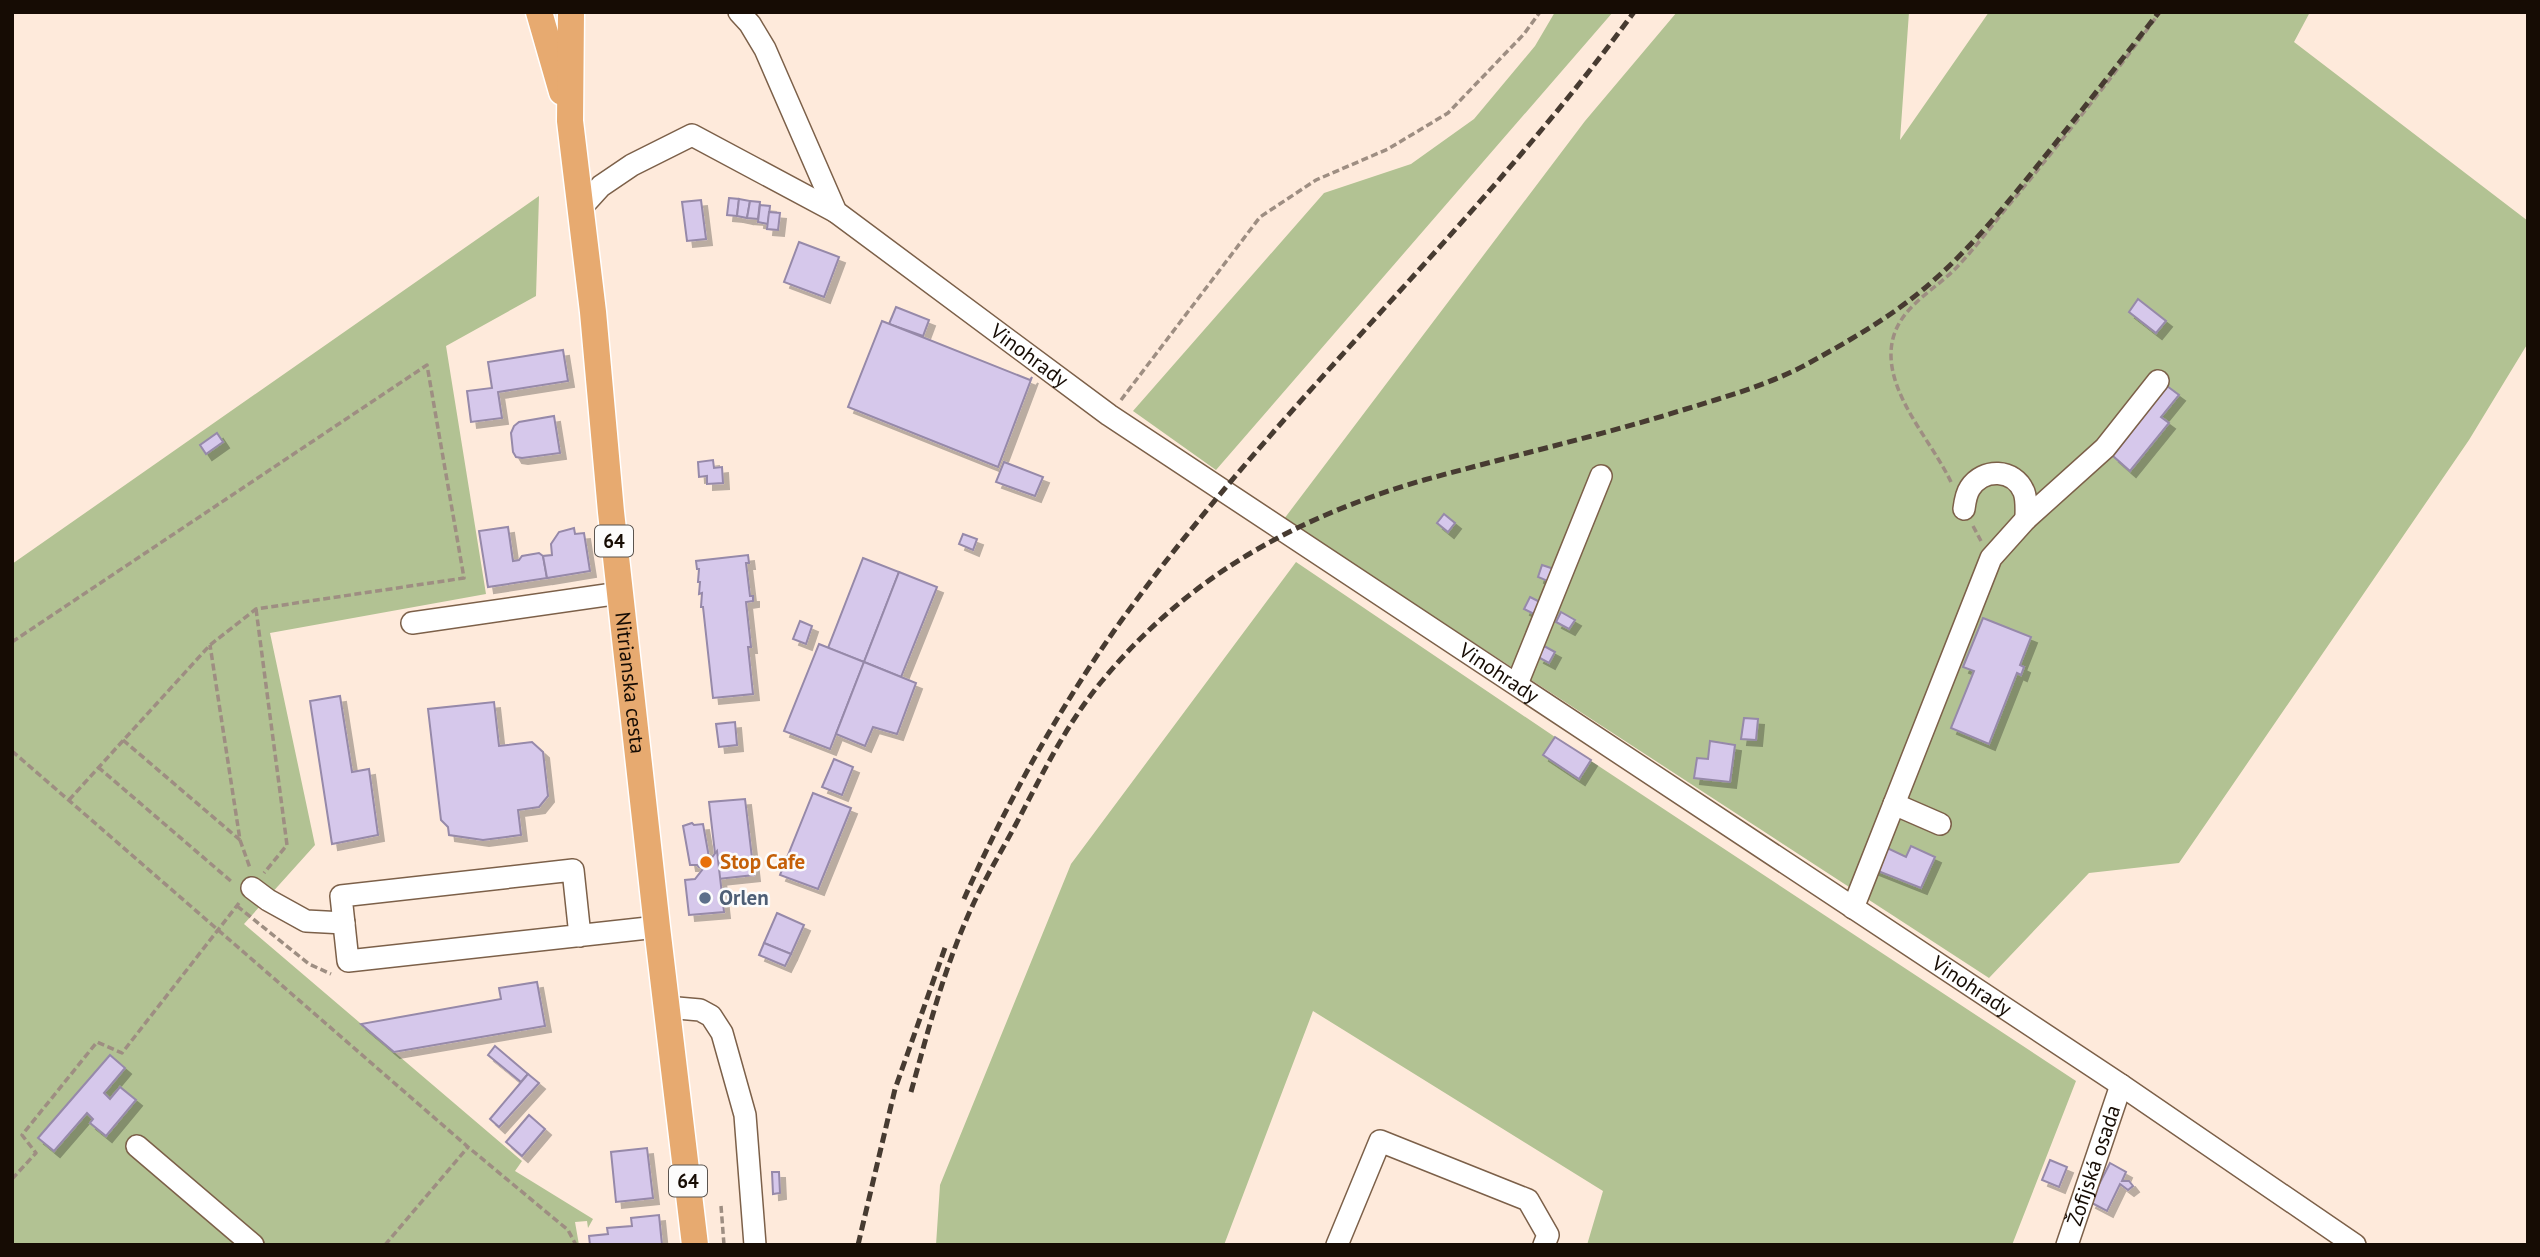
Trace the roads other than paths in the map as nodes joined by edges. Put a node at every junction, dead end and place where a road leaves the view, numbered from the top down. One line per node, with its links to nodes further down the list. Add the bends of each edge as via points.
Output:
1 (539, 12): 4 (main road, Nitrianska cesta / 64)
2 (571, 12): 4 (main road, Nitrianska cesta / 64)
3 (738, 12): 6 (street, Vinohrady, via 765,49)
4 (570, 121): 5 (main road, Nitrianska cesta / 64)
5 (581, 208): 6 (street, via 622,172 692,135); 11 (main road, Nitrianska cesta / 64)
6 (836, 212): 13 (street, Vinohrady, via 1110,415)
7 (2158, 381): 10 (street, via 2105,448)
8 (1601, 476): 13 (street)
9 (1964, 509): 10 (street, via 1966,496 1980,477 2001,473 2023,491)
10 (2026, 519): 14 (street, via 1991,558)
11 (620, 593): 12 (street); 19 (main road, Nitrianska cesta / 64)
12 (412, 623)
13 (1517, 684): 17 (street, Vinohrady)
14 (1894, 804): 15 (street); 17 (street)
15 (1940, 824)
16 (251, 889): 18 (street, via 306,921)
17 (1853, 908): 22 (street, Vinohrady)
18 (344, 923): 20 (street, via 348,961); 20 (street, via 341,896 573,870)
19 (657, 927): 20 (street); 21 (main road, Nitrianska cesta / 64)
20 (580, 936)
21 (666, 1007): 25 (main road, Nitrianska cesta / 64); 26 (street, via 701,1010 722,1033 745,1115)
22 (2121, 1085): 29 (street, Žofijská osada); 30 (street, Vinohrady)
23 (137, 1146): 24 (street)
24 (253, 1245)
25 (695, 1245)
26 (755, 1245)
27 (1337, 1245): 28 (street, via 1380,1140 1528,1200 1548,1235)
28 (1544, 1245)
29 (2067, 1245)
30 (2355, 1245)

